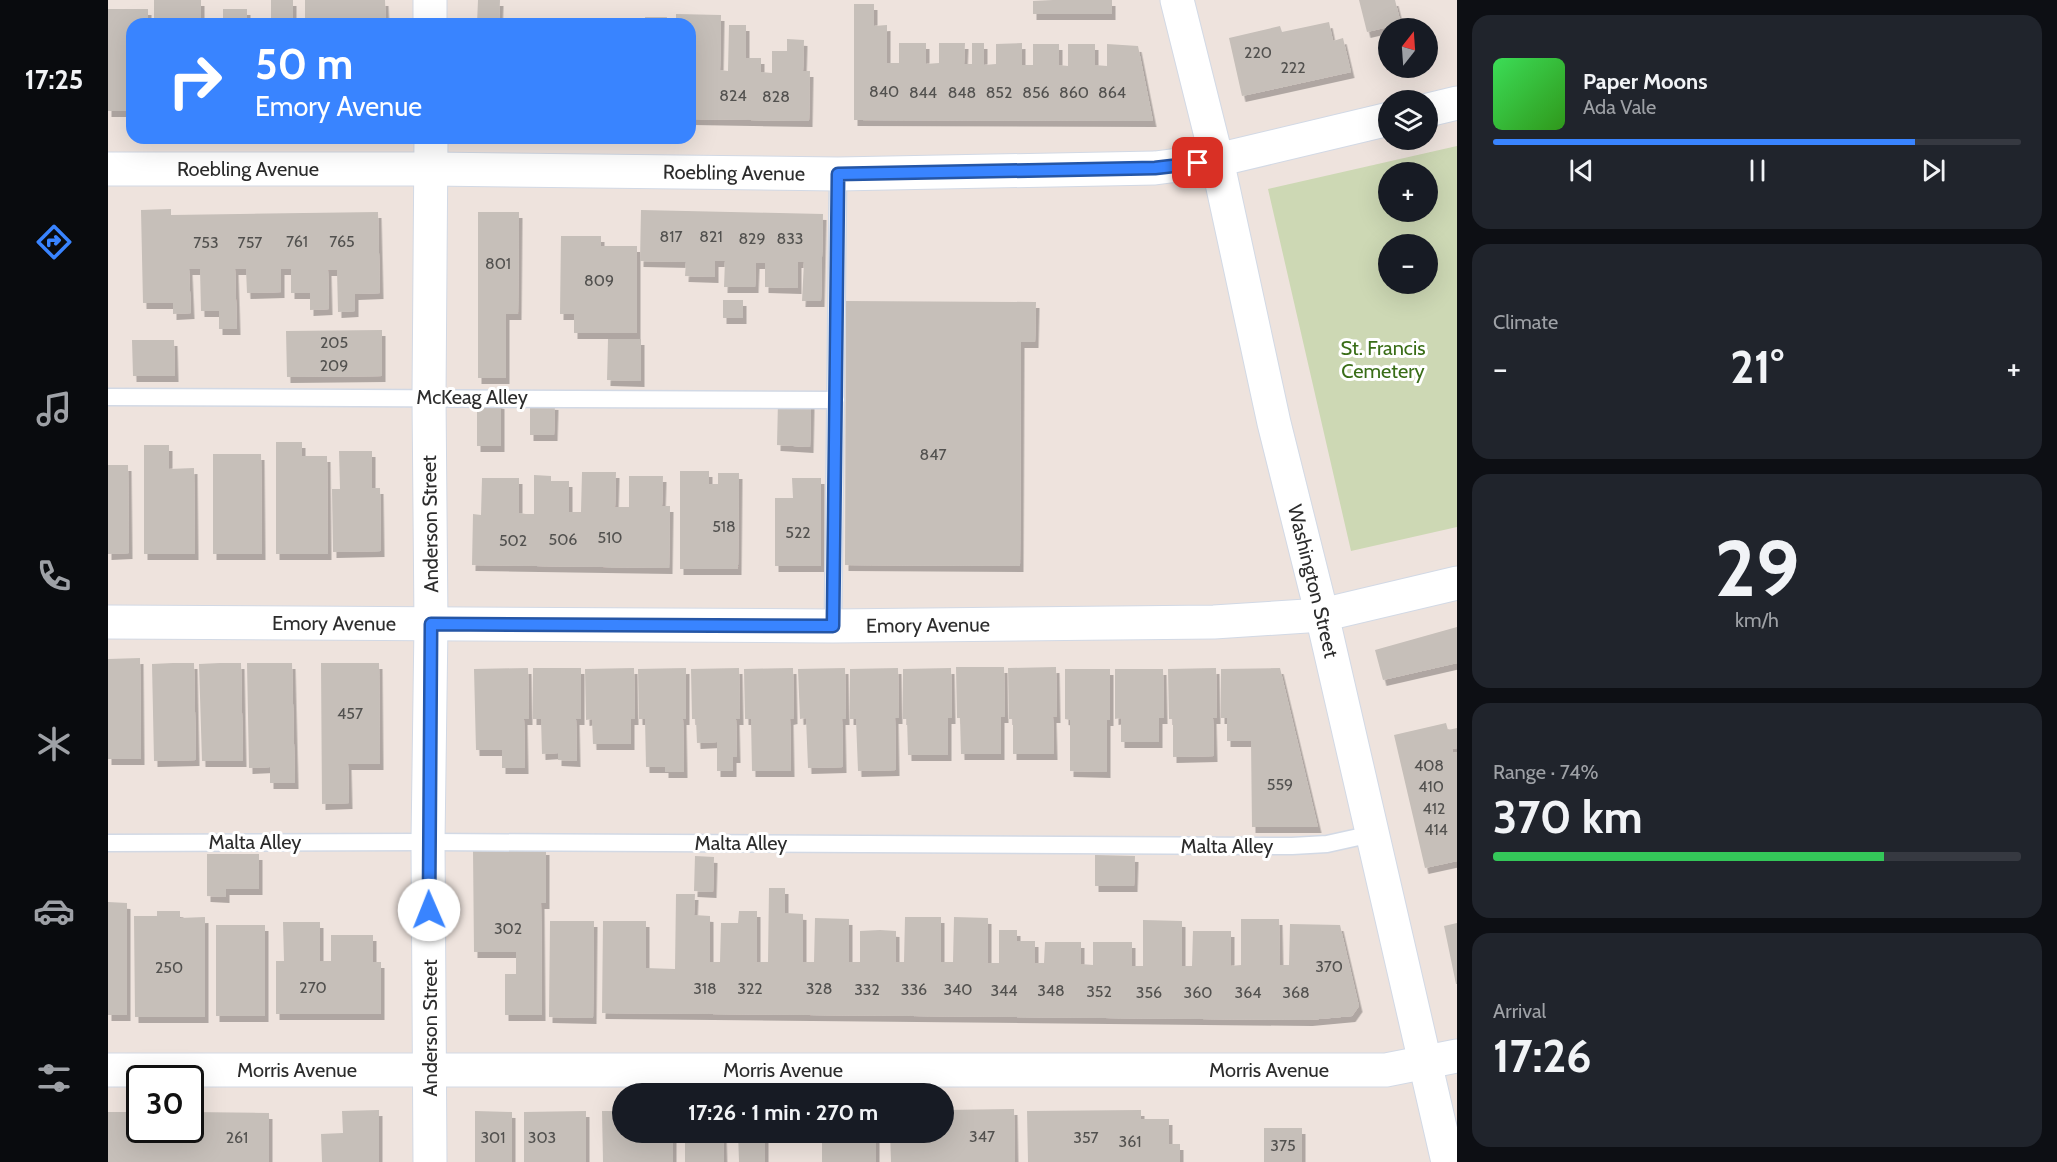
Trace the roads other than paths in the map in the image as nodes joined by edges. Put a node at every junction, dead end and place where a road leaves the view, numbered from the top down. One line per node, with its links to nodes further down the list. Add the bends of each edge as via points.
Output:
1 (430, 0): 3 (street)
2 (1177, 0): 8 (street, Washington Street)
3 (430, 18)
4 (1457, 103): 5 (street)
5 (1438, 108)
6 (1378, 122): 8 (street, Roebling Avenue)
7 (431, 154): 9 (street, Roebling Avenue); 10 (street, Roebling Avenue); 12 (street, Anderson Street)
8 (1217, 160): 10 (street, Roebling Avenue, via 1155,168); 15 (street, Washington Street, via 1274,423)
9 (108, 169)
10 (838, 174): 13 (lane)
11 (108, 397): 12 (lane, McKeag Alley)
12 (429, 397): 13 (lane, McKeag Alley); 17 (street, Anderson Street)
13 (836, 400): 18 (lane)
14 (1457, 583): 15 (street, Emory Avenue)
15 (1322, 615): 18 (street, Emory Avenue, via 1214,622); 19 (street, Washington Street)
16 (108, 622): 17 (street, Emory Avenue)
17 (431, 624): 18 (street, Emory Avenue); 20 (street, Anderson Street)
18 (833, 626)
19 (1372, 834): 20 (lane, Malta Alley, via 1327,844 1292,846); 22 (street, Washington Street)
20 (429, 842): 21 (lane, Malta Alley); 23 (street, Anderson Street)
21 (108, 843)
22 (1442, 1060): 23 (street, Morris Avenue, via 1386,1070); 26 (street, Washington Street)
23 (431, 1069): 24 (street, Morris Avenue); 25 (street, Anderson Street)
24 (108, 1070)
25 (430, 1162)
26 (1448, 1162)

